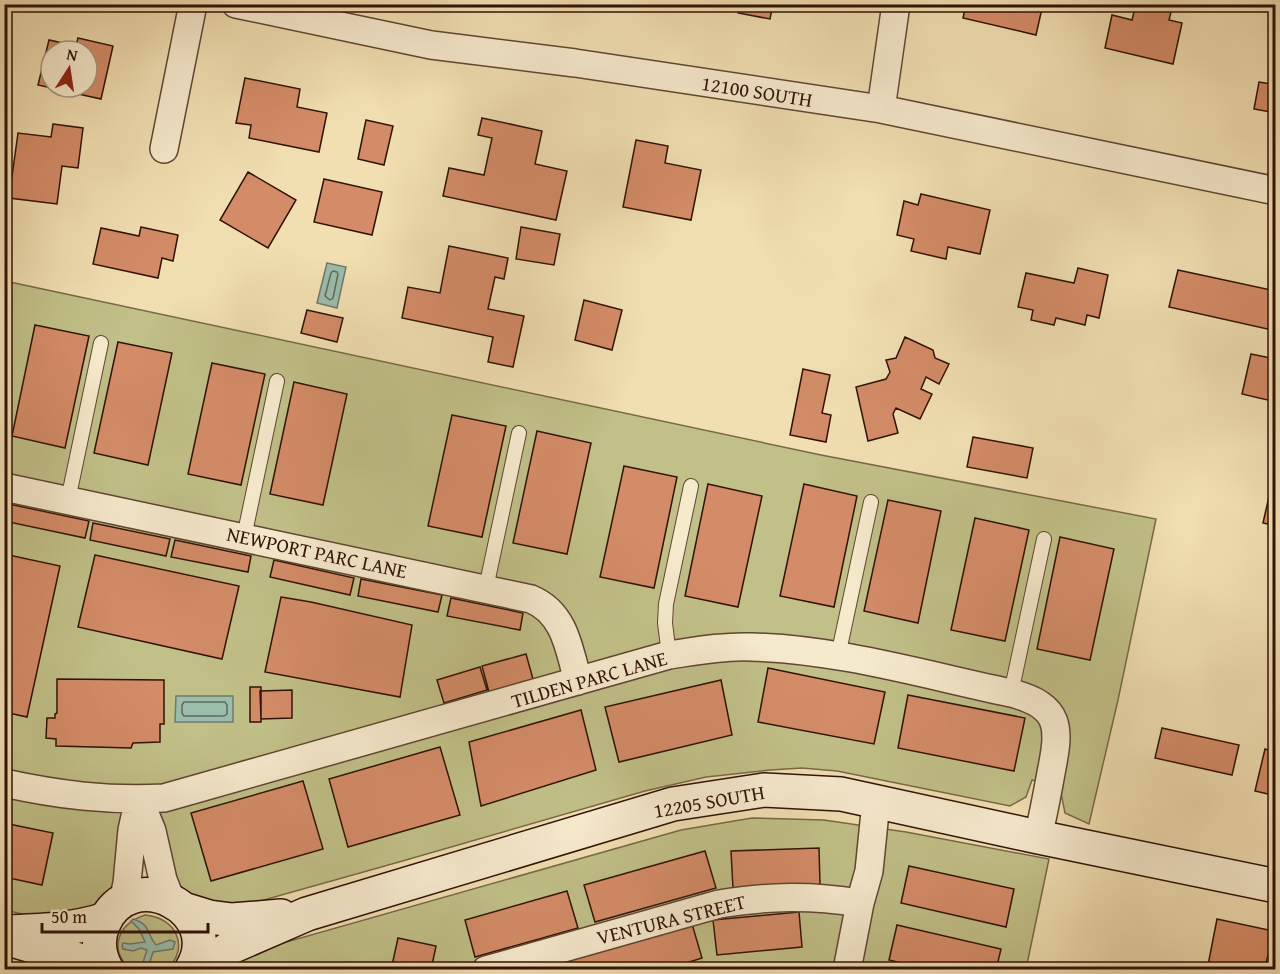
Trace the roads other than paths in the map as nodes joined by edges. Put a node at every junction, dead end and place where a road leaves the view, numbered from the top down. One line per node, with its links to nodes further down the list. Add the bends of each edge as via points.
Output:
1 (193, 4): 5 (street)
2 (236, 4): 4 (street, 12100 SOUTH, via 430,45)
3 (896, 4): 4 (street)
4 (881, 109): 6 (street, 12100 SOUTH)
5 (164, 149)
6 (1275, 191)
7 (101, 343): 12 (lane)
8 (277, 381): 14 (lane)
9 (519, 433): 16 (lane)
10 (691, 486): 17 (lane, via 666,604)
11 (4, 487): 12 (street, NEWPORT PARC LANE)
12 (68, 500): 14 (street, NEWPORT PARC LANE)
13 (872, 502): 18 (lane)
14 (244, 537): 16 (street, NEWPORT PARC LANE)
15 (1044, 539): 20 (lane)
16 (486, 588): 19 (street, NEWPORT PARC LANE, via 531,599 550,610 562,627)
17 (669, 655): 18 (street, TILDEN PARC LANE, via 748,647); 19 (street, TILDEN PARC LANE)
18 (838, 656): 20 (street, TILDEN PARC LANE)
19 (578, 681): 22 (street, TILDEN PARC LANE, via 194,790 164,798)
20 (1011, 693): 24 (street, TILDEN PARC LANE, via 1045,708 1057,730)
21 (4, 783): 22 (street, TILDEN PARC LANE, via 71,796)
22 (139, 799): 27 (street, via 152,831 163,880); 28 (street, via 127,883)
23 (876, 801): 24 (street, 12205 SOUTH); 26 (street, via 869,871); 29 (street, 12205 SOUTH, via 841,794 764,790 673,804)
24 (1038, 837): 25 (street, 12205 SOUTH)
25 (1275, 886)
26 (860, 903): 36 (street, VENTURA STREET, via 789,896 719,904); 37 (street)
27 (177, 905): 28 (street, 12205 SOUTH, via 161,896 144,894); 29 (street, 12205 SOUTH, via 209,917 232,920); 34 (street, via 189,914 197,930 199,946)
28 (114, 910): 30 (street, via 88,925); 33 (street, via 100,933 99,948)
29 (306, 914): 35 (street, 12205 SOUTH, via 231,947)
30 (4, 932)
31 (4, 938): 32 (street)
32 (101, 969)
33 (107, 969)
34 (191, 969)
35 (198, 969)
36 (486, 969)
37 (847, 969)

